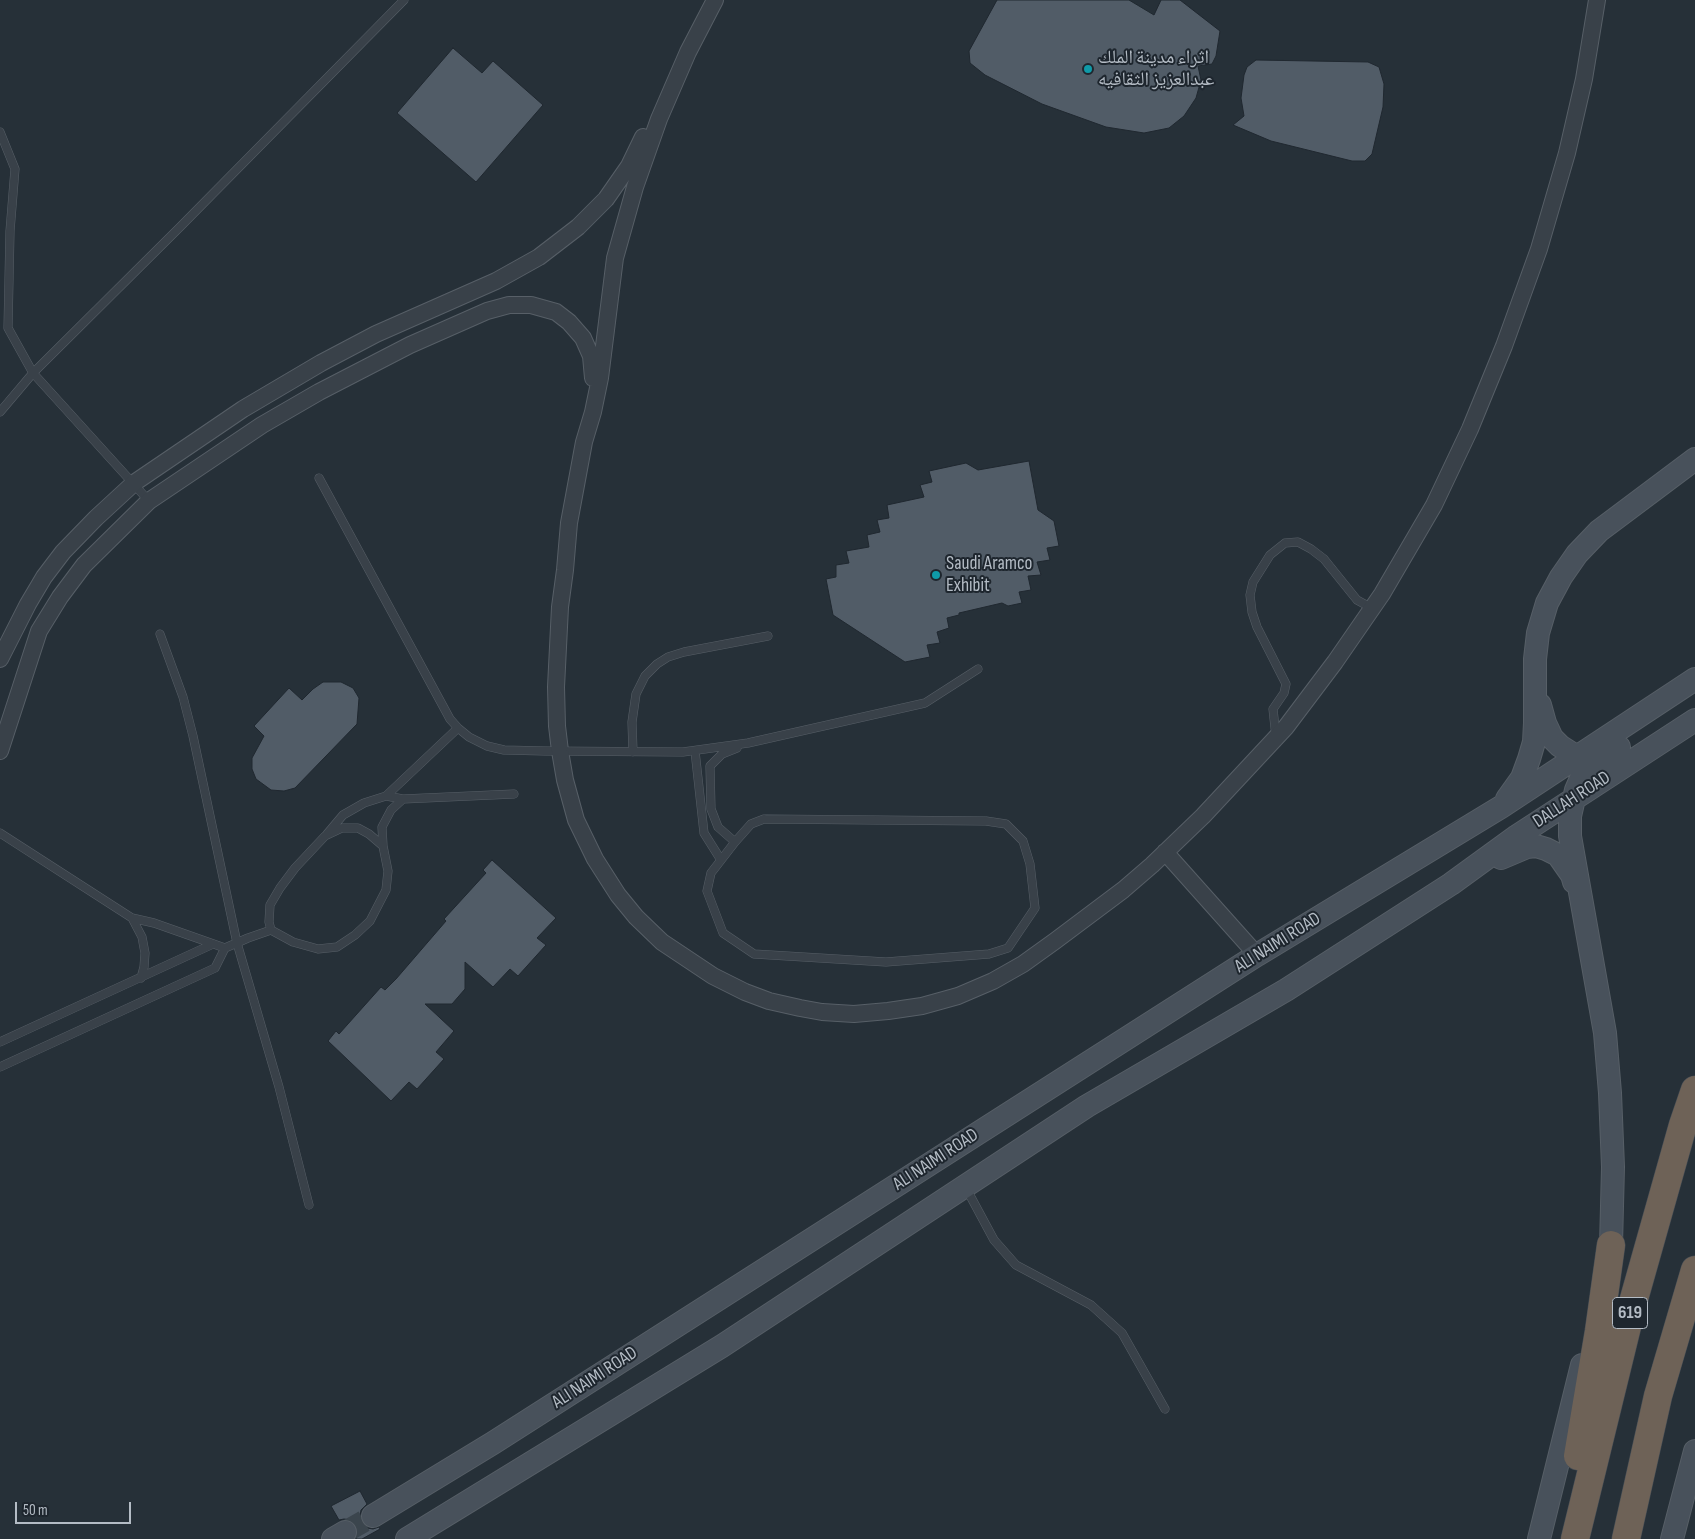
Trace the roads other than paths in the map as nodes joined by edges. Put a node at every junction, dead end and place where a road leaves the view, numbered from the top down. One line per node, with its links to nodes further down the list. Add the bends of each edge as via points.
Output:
1 (404, 0): 6 (lane)
2 (714, 0): 4 (street)
3 (1597, 0): 13 (street, via 1567,153 1518,311 1470,429 1434,506)
4 (666, 102): 8 (street, via 635,186 615,258); 11 (street, via 654,116 629,166 606,199 578,227 538,257 496,281 376,334 320,363 243,409)
5 (0, 132): 6 (lane, via 15,169 8,328)
6 (33, 373): 7 (lane); 11 (lane)
7 (0, 412)
8 (593, 412): 12 (street, via 592,356 583,338 556,312 531,304 509,305 487,311 419,341 319,392 255,430); 27 (street, via 568,523 556,687)
9 (1695, 459): 17 (main road, via 1599,531 1577,554 1547,603 1538,633)
10 (319, 478): 22 (lane, via 418,663)
11 (134, 483): 12 (lane); 16 (street, via 53,565 28,604)
12 (149, 501): 25 (street, via 84,565 39,631)
13 (1373, 607): 23 (street, via 1309,697); 23 (lane, via 1357,600 1324,558 1298,542 1285,543 1270,555 1253,582 1250,595 1257,627 1286,684 1274,709)
14 (160, 634): 46 (lane, via 183,697)
15 (768, 636): 28 (lane, via 684,652 657,664 636,694)
16 (0, 659)
17 (1535, 659): 30 (main road, via 1539,702 1552,738 1560,746); 35 (main road, via 1534,742 1522,778)
18 (978, 669): 24 (lane, via 925,703)
19 (1695, 679): 30 (main road, DALLAH ROAD)
20 (1695, 697): 30 (main road)
21 (1695, 720): 29 (main road, DALLAH ROAD)
22 (458, 728): 27 (lane, via 487,746 504,750); 32 (lane)
23 (1276, 737): 40 (street)
24 (748, 743): 26 (lane); 38 (lane, via 722,754 710,766 711,809 718,827)
25 (0, 751)
26 (695, 751): 28 (lane); 41 (lane, via 704,834)
27 (560, 752): 28 (lane); 40 (street, via 579,826 595,859 636,917 662,942 713,976 769,1001 815,1011 854,1014 922,1006 958,996 993,981 1024,964 1075,927)
28 (632, 752)
29 (1640, 756): 30 (main road, via 1618,764); 34 (main road, DALLAH ROAD)
30 (1586, 759): 34 (main road); 35 (main road, DALLAH ROAD)
31 (514, 794): 33 (lane)
32 (386, 796): 33 (lane); 37 (lane, via 343,815)
33 (403, 798): 39 (lane, via 391,810 382,827)
34 (1573, 800): 42 (main road, DALLAH ROAD); 45 (main road, via 1570,836)
35 (1501, 807): 49 (main road, ALI NAIMI ROAD)
36 (0, 833): 43 (lane)
37 (325, 836): 39 (lane, via 342,828 358,828); 44 (lane, via 295,868 270,905)
38 (735, 842): 41 (lane); 41 (lane, via 751,824 764,819 986,821 1006,824 1023,841 1030,864 1035,908 1008,948 989,954 886,962 754,954 723,933 707,892 711,873)
39 (383, 846): 44 (lane, via 388,871 386,890 370,921 355,935 337,947 318,949 294,942)
40 (1165, 852): 49 (street)
41 (721, 860)
42 (1450, 884): 45 (main road, via 1521,849 1536,846 1546,849 1558,855 1572,876); 54 (main road, ALI NAIMI ROAD, via 1286,990 1087,1106)
43 (132, 918): 47 (lane); 50 (lane, via 142,937 145,953)
44 (272, 930): 46 (lane)
45 (1589, 939): 56 (main road, via 1605,1034 1610,1093 1613,1167)
46 (236, 943): 48 (lane); 55 (lane, via 279,1087)
47 (213, 944): 48 (lane); 50 (lane)
48 (225, 948): 52 (lane, via 216,968)
49 (1257, 955): 60 (main road, ALI NAIMI ROAD, via 493,1443)
50 (141, 978): 51 (lane)
51 (0, 1042)
52 (0, 1067)
53 (1695, 1090): 64 (highway, 619, via 1632,1306)
54 (965, 1186): 58 (lane, via 994,1240 1016,1265 1091,1305 1122,1333); 61 (main road, ALI NAIMI ROAD, via 722,1346)
55 (309, 1205)
56 (1611, 1245): 62 (main road); 63 (highway)
57 (1695, 1270): 65 (highway, via 1658,1396)
58 (1165, 1409)
59 (1695, 1451): 66 (main road)
60 (373, 1516)
61 (407, 1539)
62 (1539, 1539)
63 (1564, 1539)
64 (1575, 1539)
65 (1626, 1539)
66 (1672, 1539)

